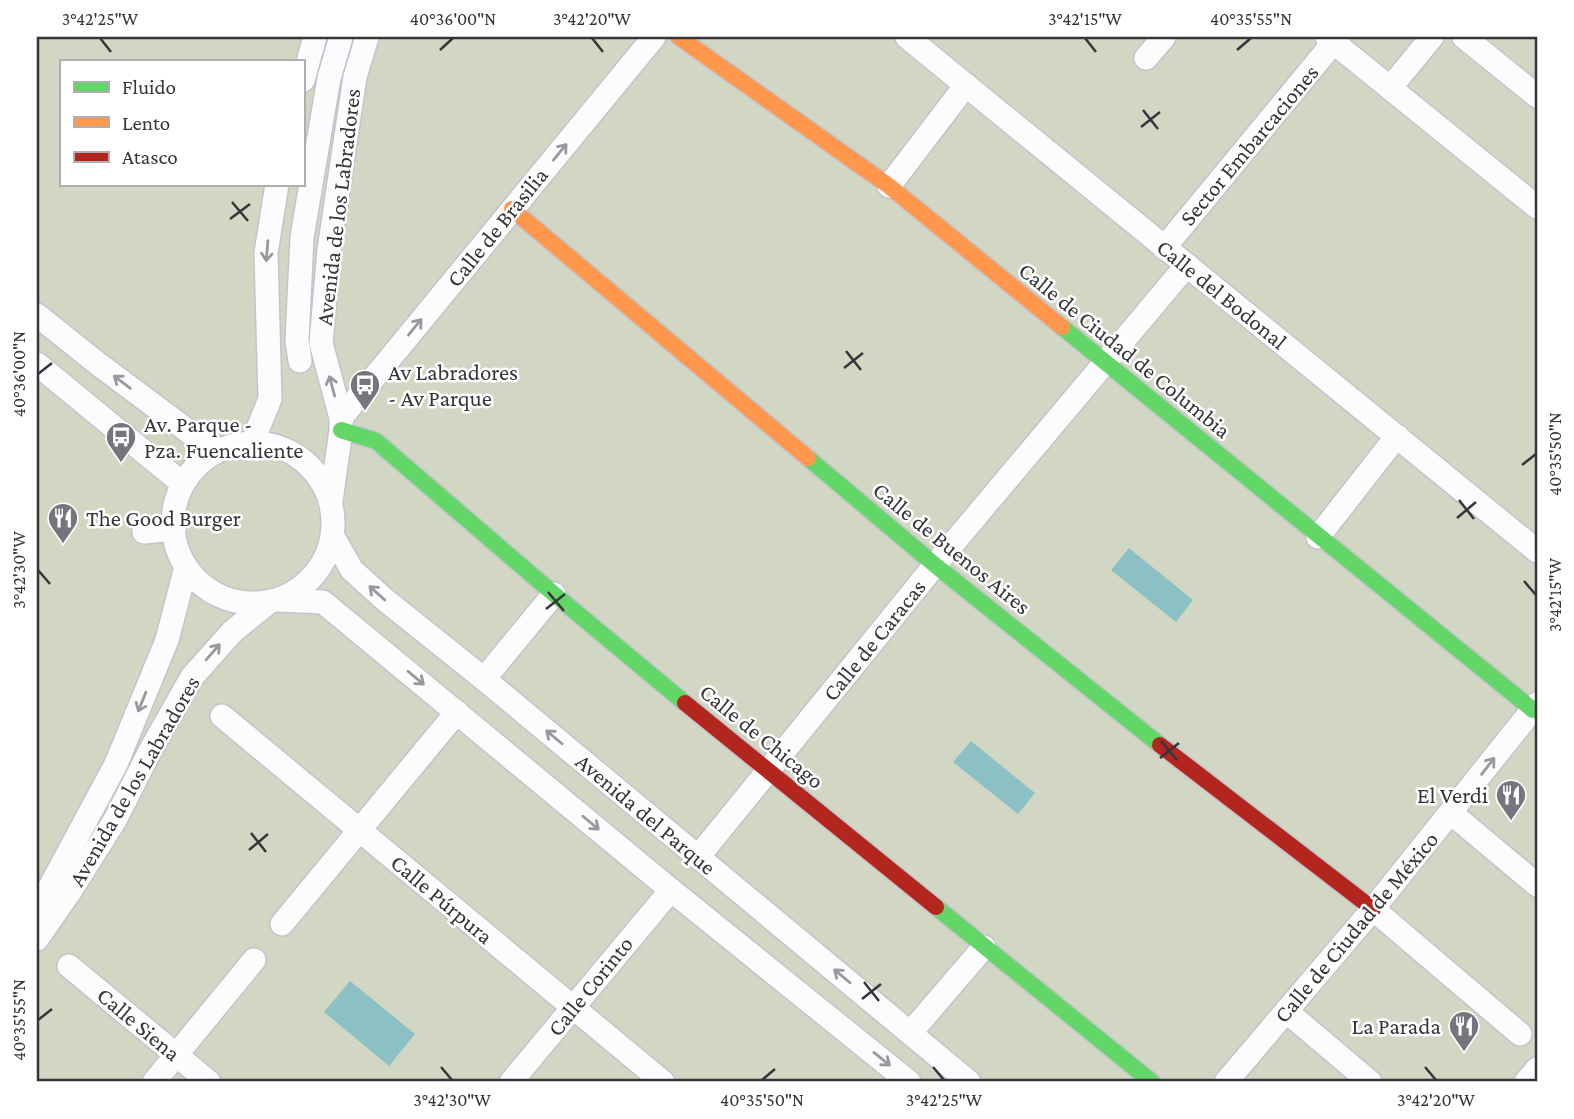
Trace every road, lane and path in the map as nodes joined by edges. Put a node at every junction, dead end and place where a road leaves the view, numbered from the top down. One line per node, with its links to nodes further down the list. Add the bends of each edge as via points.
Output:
1 (314, 37): 12 (street)
2 (341, 37): 23 (street, via 329,78 302,237)
3 (367, 37): 28 (street, Avenida de los Labradores, one-way to 3, via 321,343 343,156 355,77)
4 (654, 37): 19 (street, Calle de Brasilia, one-way to 4)
5 (679, 37): 17 (street, Calle de Ciudad de Columbia)
6 (906, 37): 13 (street, Calle del Bodonal)
7 (1164, 37): 11 (street)
8 (1432, 37): 14 (street)
9 (1464, 37): 15 (street)
10 (1333, 38): 14 (street, Sector Embarcaciones); 20 (street, Sector Embarcaciones)
11 (1146, 58)
12 (304, 76)
13 (967, 85): 17 (street); 20 (street, Calle del Bodonal)
14 (1390, 88): 18 (street, Sector Embarcaciones)
15 (1537, 96)
16 (277, 186): 30 (street, one-way to 30, via 266,253 270,399)
17 (889, 186): 24 (street, Calle de Ciudad de Columbia)
18 (1537, 207)
19 (512, 209): 28 (street, Calle de Brasilia, one-way to 19); 39 (street, Calle de Buenos Aires)
20 (1164, 248): 21 (street, Calle del Bodonal)
21 (1187, 265): 24 (street, Calle de Caracas); 29 (street, Calle del Bodonal)
22 (37, 315): 31 (street, one-way to 22)
23 (300, 361)
24 (1105, 363): 37 (street, Calle de Ciudad de Columbia); 39 (street, Calle de Caracas)
25 (37, 364): 27 (street)
26 (37, 384): 27 (street)
27 (62, 385): 32 (street)
28 (341, 424): 33 (street, Avenida de los Labradores); 41 (street, Calle de Chicago, via 376,441)
29 (1397, 436): 37 (street); 38 (street, Calle del Bodonal)
30 (252, 443): 31 (street); 33 (street, via 278,447 301,458 320,477)
31 (216, 452): 32 (street)
32 (183, 484): 34 (street)
33 (331, 501): 36 (street)
34 (174, 529): 35 (street); 40 (street)
35 (144, 532)
36 (333, 537): 42 (street, via 314,576); 43 (street, Avenida del Parque, one-way to 36, via 360,578)
37 (1318, 537): 44 (street, Calle de Ciudad de Columbia)
38 (1537, 551)
39 (935, 565): 47 (street, Calle de Caracas); 54 (street, Calle de Buenos Aires)
40 (186, 567): 42 (street, via 203,586 226,599 251,604); 53 (street, Avenida de los Labradores, one-way to 53, via 167,640 116,764)
41 (554, 594): 43 (street); 47 (street, Calle de Chicago)
42 (273, 601): 45 (street, Avenida del Parque, one-way to 45, via 323,602); 56 (street, Avenida de los Labradores, one-way to 42, via 115,820 192,677 232,632)
43 (484, 679): 50 (street, Avenida del Parque, one-way to 43)
44 (1535, 707): 48 (street, Calle de Ciudad de México, one-way to 44)
45 (457, 712): 49 (street); 52 (street, Avenida del Parque, one-way to 52)
46 (222, 716): 49 (street, Calle Púrpura)
47 (768, 771): 50 (street, Calle de Caracas); 57 (street, Calle de Chicago)
48 (1451, 813): 51 (street); 54 (street, Calle de Ciudad de México)
49 (360, 831): 55 (street); 60 (street, Calle Púrpura)
50 (698, 857): 62 (street, Avenida del Parque, one-way to 50)
51 (1537, 885)
52 (671, 890): 60 (street, Calle Corinto); 70 (street, Avenida del Parque, one-way to 70)
53 (37, 904)
54 (1373, 909): 61 (street, Calle de Ciudad de México); 63 (street)
55 (282, 925)
56 (37, 939)
57 (984, 947): 62 (street); 72 (street, Calle de Chicago)
58 (254, 960): 64 (street)
59 (69, 966): 64 (street, Calle Siena)
60 (573, 1007): 68 (street, Calle Corinto); 69 (street, Calle Púrpura)
61 (1286, 1011): 73 (street, Calle de Ciudad de México); 74 (street)
62 (911, 1032): 71 (street, Avenida del Parque)
63 (1520, 1034)
64 (176, 1055): 66 (street); 67 (street, Calle Siena)
65 (1537, 1069): 75 (street)
66 (155, 1082)
67 (209, 1082)
68 (510, 1082)
69 (663, 1082)
70 (909, 1082)
71 (970, 1082)
72 (1152, 1082)
73 (1226, 1082)
74 (1370, 1082)
75 (1526, 1082)

